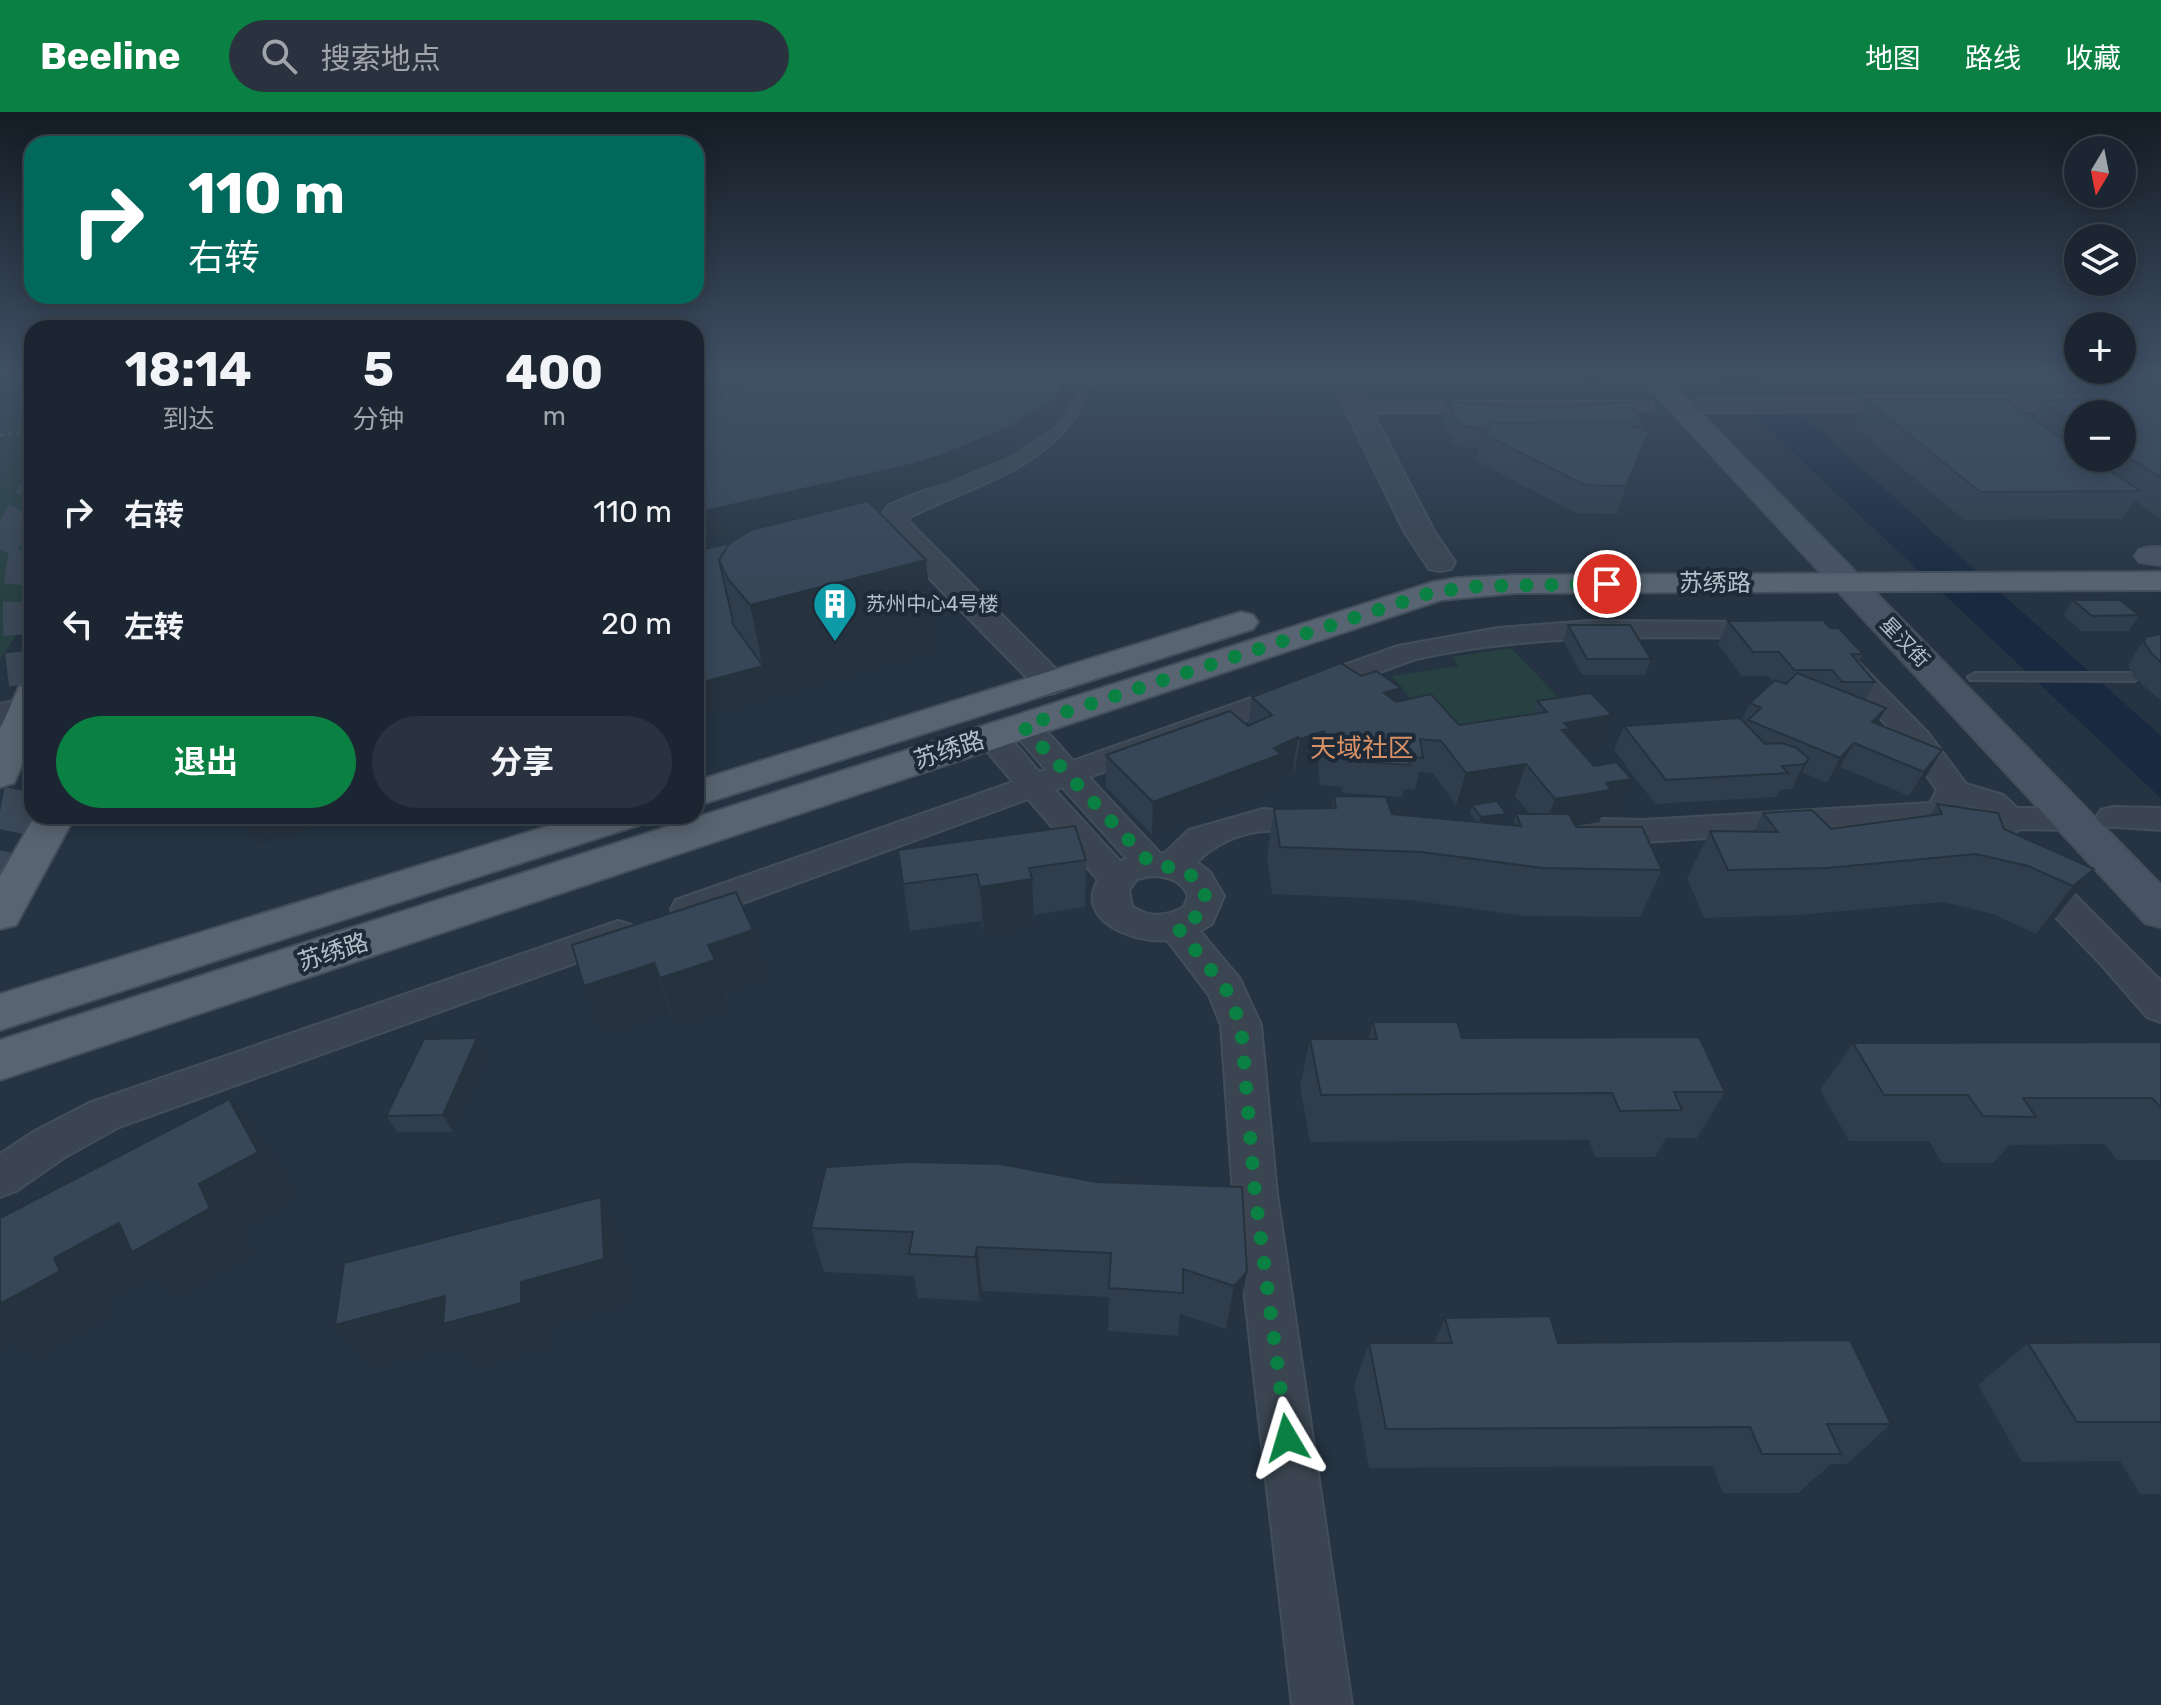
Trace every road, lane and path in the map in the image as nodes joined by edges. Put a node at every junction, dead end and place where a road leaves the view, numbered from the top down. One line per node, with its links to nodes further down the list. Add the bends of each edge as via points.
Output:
1 (1030, 447): 12 (street, via 984,475 887,519)
2 (1377, 447): 5 (street)
3 (1731, 447): 7 (main road, 星汉街)
4 (1745, 447): 7 (main road, 星汉街)
5 (1440, 562): 7 (main road, 苏绣路, via 1499,558); 12 (main road, 苏绣路, via 1383,575)
6 (2157, 564): 7 (main road, 苏绣路, via 1979,557); 7 (main road, 苏绣路, via 2011,582)
7 (1868, 570): 10 (main road, 星汉街); 14 (main road, 苏绣路, via 1457,587 1407,598); 20 (main road, 星汉街)
8 (1794, 633): 16 (street, via 1521,633 1442,644)
9 (1822, 641): 18 (street, via 1932,754)
10 (1975, 677): 11 (lane); 20 (main road, 星汉街)
11 (2134, 677)
12 (1051, 683): 17 (main road, 苏绣路)
13 (22, 707): 15 (main road)
14 (1006, 732): 16 (street); 34 (main road, 苏绣路)
15 (0, 775)
16 (1052, 782): 26 (street); 28 (street); 35 (street, via 104,1115)
17 (704, 791)
18 (1953, 803): 21 (street, via 1974,796 1992,802); 25 (street)
19 (2159, 818): 20 (street)
20 (2094, 819): 21 (street); 27 (main road, 星汉街); 29 (main road, 星汉街)
21 (2001, 823): 32 (street, via 2021,861)
22 (51, 824): 30 (main road)
23 (599, 824): 33 (main road, 苏绣路)
24 (1352, 826): 26 (street, via 1263,820 1201,838)
25 (1561, 836)
26 (1162, 865): 28 (street, via 1137,866); 31 (street, via 1196,877 1206,896 1199,915)
27 (2161, 867)
28 (1116, 878): 31 (street, via 1110,898 1121,917 1147,928)
29 (2161, 912)
30 (0, 914)
31 (1177, 927): 36 (street, via 1226,989 1241,1025 1255,1194)
32 (2161, 1007)
33 (0, 1012)
34 (0, 1060)
35 (0, 1178)
36 (1322, 1705)

